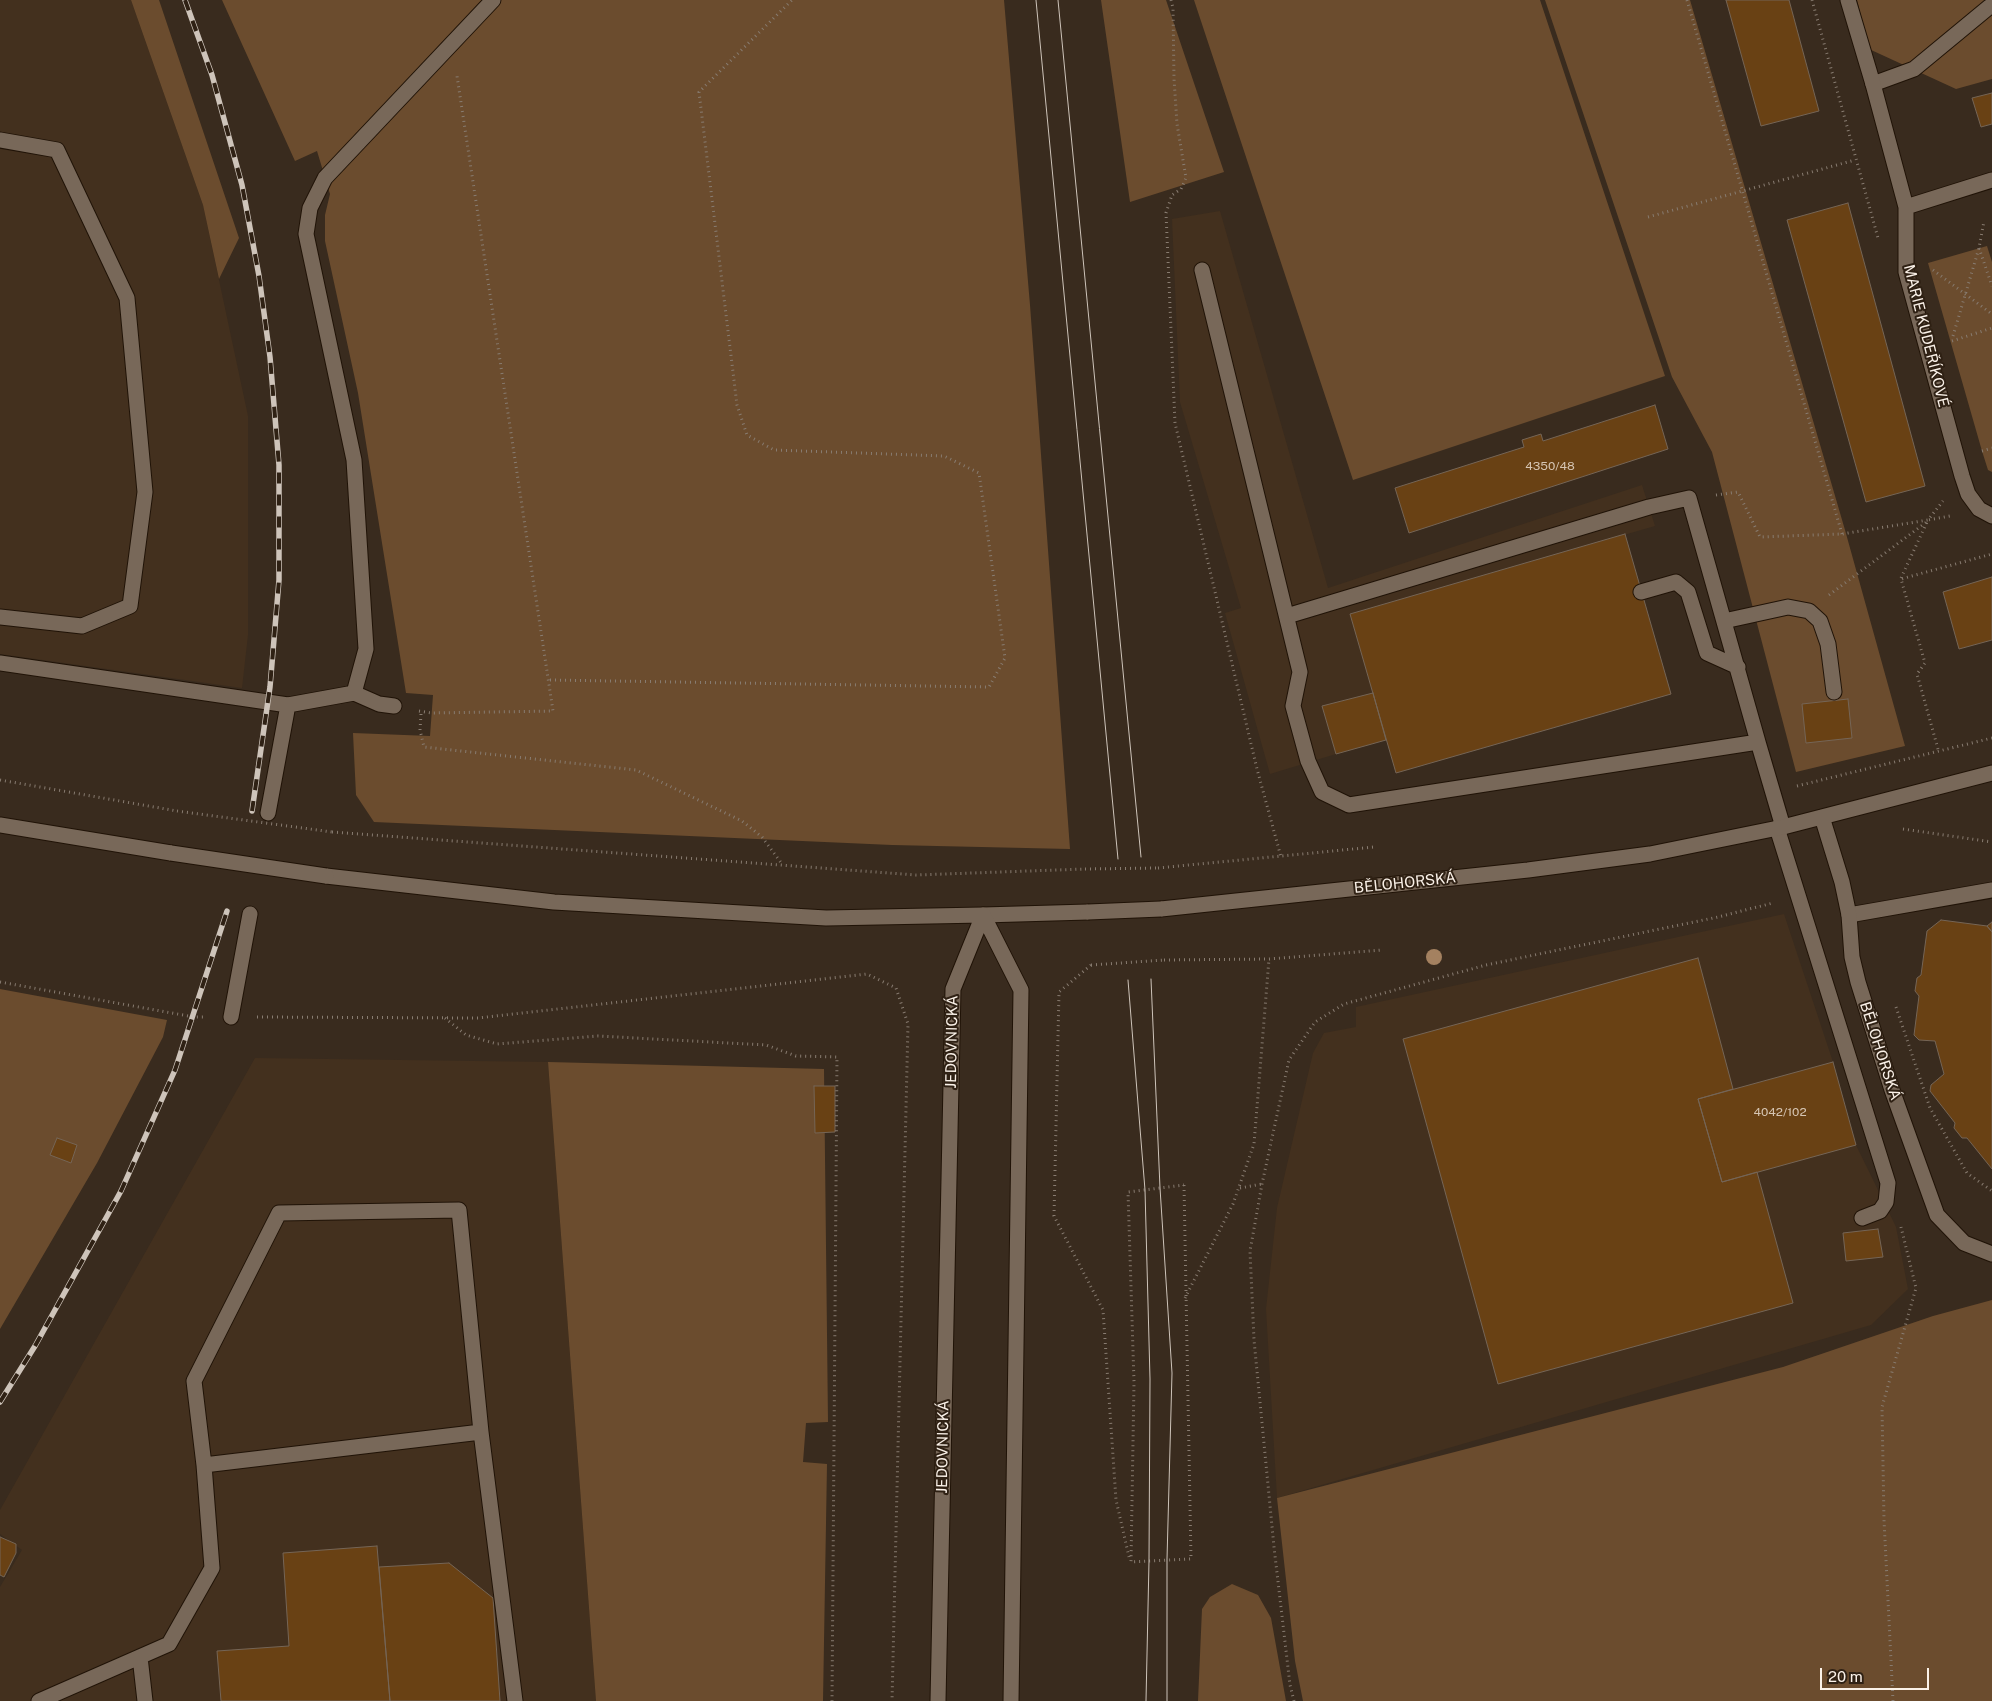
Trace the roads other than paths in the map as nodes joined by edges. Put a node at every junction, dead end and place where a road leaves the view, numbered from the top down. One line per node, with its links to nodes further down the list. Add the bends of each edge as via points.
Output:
1 (493, 0): 16 (main road, via 325,178 310,208 306,234 354,460 366,649)
2 (1848, 0): 4 (main road, MARIE KUDEŘÍKOVÉ)
3 (1989, 7): 4 (main road, via 1914,69)
4 (1873, 84): 7 (main road, MARIE KUDEŘÍKOVÉ)
5 (0, 140): 12 (main road, via 57,150 127,298 145,492 130,606 82,626)
6 (1992, 180): 7 (main road)
7 (1906, 207): 9 (main road, MARIE KUDEŘÍKOVÉ, via 1906,272 1962,476 1968,494)
8 (1202, 270): 11 (main road)
9 (1986, 513)
10 (1641, 592): 15 (main road, via 1676,582 1688,592 1707,653)
11 (1286, 616): 13 (main road, via 1688,498); 20 (main road, via 1300,672 1293,706 1308,761 1322,792 1349,805)
12 (0, 617)
13 (1724, 621): 15 (main road); 17 (main road, via 1788,607 1809,611 1820,621 1828,644)
14 (0, 663): 18 (main road)
15 (1738, 667): 20 (main road)
16 (354, 692): 18 (main road); 19 (main road, via 379,704)
17 (1834, 692)
18 (288, 705): 22 (main road)
19 (394, 706)
20 (1758, 742): 25 (main road)
21 (1992, 773): 23 (main road, BĚLOHORSKÁ)
22 (268, 813)
23 (1822, 817): 25 (main road, BĚLOHORSKÁ); 29 (main road, BĚLOHORSKÁ)
24 (0, 825): 28 (main road, BĚLOHORSKÁ, bridge, via 326,876 554,902 826,918)
25 (1780, 827): 28 (main road, BĚLOHORSKÁ, bridge, via 1607,860 1161,909); 31 (main road, via 1798,897 1888,1183 1886,1202 1880,1211)
26 (1992, 890): 29 (main road)
27 (250, 914): 30 (main road)
28 (983, 915): 39 (main road, JEDOVNICKÁ, via 953,989); 40 (main road, via 1021,990)
29 (1849, 915): 32 (main road, BĚLOHORSKÁ, via 1852,957 1858,982 1937,1215 1964,1243)
30 (231, 1017)
31 (1862, 1218)
32 (1992, 1254)
33 (481, 1432): 34 (main road); 34 (main road, via 459,1210 279,1213 194,1381); 38 (main road)
34 (204, 1465): 35 (main road, via 212,1568 169,1644)
35 (140, 1657): 36 (main road); 37 (main road)
36 (39, 1701)
37 (145, 1701)
38 (515, 1701)
39 (938, 1701)
40 (1011, 1701)

